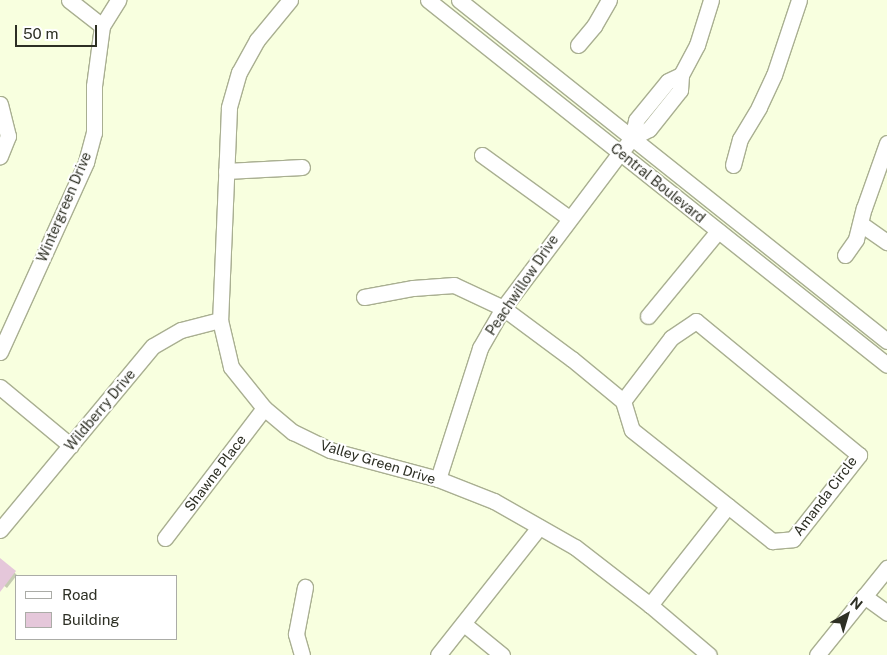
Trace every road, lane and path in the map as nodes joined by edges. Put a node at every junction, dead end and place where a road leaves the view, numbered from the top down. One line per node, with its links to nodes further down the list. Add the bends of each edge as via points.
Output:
1 (69, 0): 9 (street)
2 (118, 0): 9 (street, Wintergreen Drive)
3 (428, 0): 14 (street, Central Boulevard)
4 (459, 0): 12 (street, Central Boulevard)
5 (609, 0): 10 (street)
6 (710, 0): 12 (street, Peachwillow Drive, via 696,45 681,75 668,81 636,120)
7 (798, 0): 17 (street, via 774,75 760,107 740,139)
8 (288, 1): 19 (street, Valley Green Drive, via 257,40 239,72 229,108)
9 (102, 26): 30 (street, Wintergreen Drive, via 94,86 94,133 86,162)
10 (578, 45)
11 (0, 104): 16 (street, via 8,136)
12 (632, 138): 14 (street, Peachwillow Drive); 29 (street, Central Boulevard)
13 (887, 143): 21 (street)
14 (620, 152): 20 (street, Peachwillow Drive); 22 (street, Central Boulevard)
15 (482, 155): 20 (street)
16 (0, 156)
17 (733, 164)
18 (302, 167): 19 (street)
19 (226, 171): 28 (street, Valley Green Drive)
20 (569, 218): 26 (street, Peachwillow Drive)
21 (861, 224): 23 (street); 24 (street)
22 (718, 231): 27 (street); 31 (street, Central Boulevard)
23 (887, 242)
24 (845, 255)
25 (364, 297): 26 (street, via 454,285)
26 (503, 308): 33 (street); 36 (street, Peachwillow Drive, via 480,348)
27 (648, 316)
28 (220, 320): 34 (street, Valley Green Drive, via 231,367); 35 (street, Wildberry Drive, via 181,330 154,346)
29 (887, 341)
30 (0, 352)
31 (887, 365)
32 (0, 387): 35 (street)
33 (622, 401): 37 (street, Amanda Circle, via 632,430); 37 (street, Amanda Circle, via 671,338 696,320 859,455 792,539 772,541)
34 (264, 408): 36 (street, Valley Green Drive, via 293,432 330,450); 40 (street, Shawne Place)
35 (71, 446): 39 (street, Wildberry Drive)
36 (438, 480): 38 (street, Valley Green Drive, via 494,501)
37 (728, 506): 44 (street)
38 (539, 527): 44 (street, Valley Green Drive, via 575,547); 46 (street)
39 (0, 530)
40 (165, 538)
41 (887, 568): 43 (street)
42 (305, 587): 47 (street, via 296,634)
43 (864, 596): 45 (street); 51 (street)
44 (650, 605): 50 (street, Valley Green Drive)
45 (887, 613)
46 (464, 624): 48 (street); 49 (street)
47 (302, 655)
48 (438, 655)
49 (502, 655)
50 (709, 655)
51 (817, 655)

